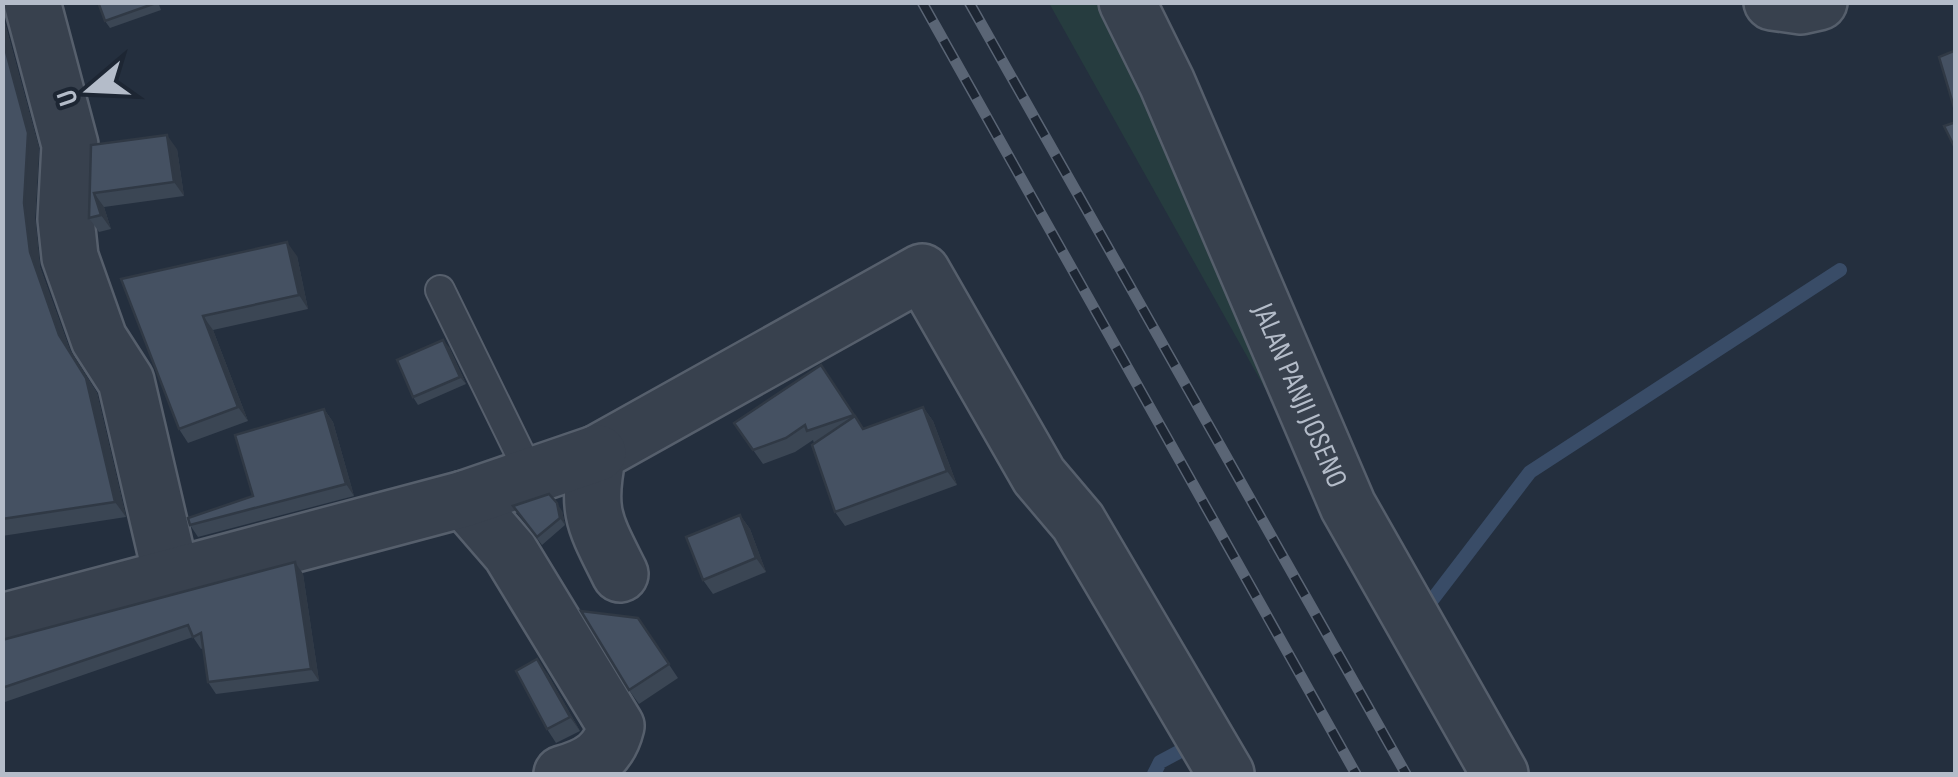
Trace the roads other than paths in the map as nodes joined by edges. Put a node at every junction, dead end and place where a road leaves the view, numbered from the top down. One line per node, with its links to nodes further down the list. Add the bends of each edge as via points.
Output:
1 (32, 2): 9 (street, via 70,144 70,257 99,339 126,381)
2 (1772, 2): 3 (street)
3 (1819, 2)
4 (1132, 7): 14 (street, JALAN PANJI JOSENO, via 1348,506)
5 (440, 290): 7 (lane)
6 (598, 454): 7 (street); 10 (street, via 589,498); 13 (street, via 922,272 1039,476 1078,522)
7 (531, 476): 8 (street)
8 (464, 499): 9 (street); 12 (street, via 510,552 616,726 611,748 585,768)
9 (171, 574): 11 (street)
10 (620, 574)
11 (2, 622)
12 (562, 774)
13 (1226, 774)
14 (1500, 774)

